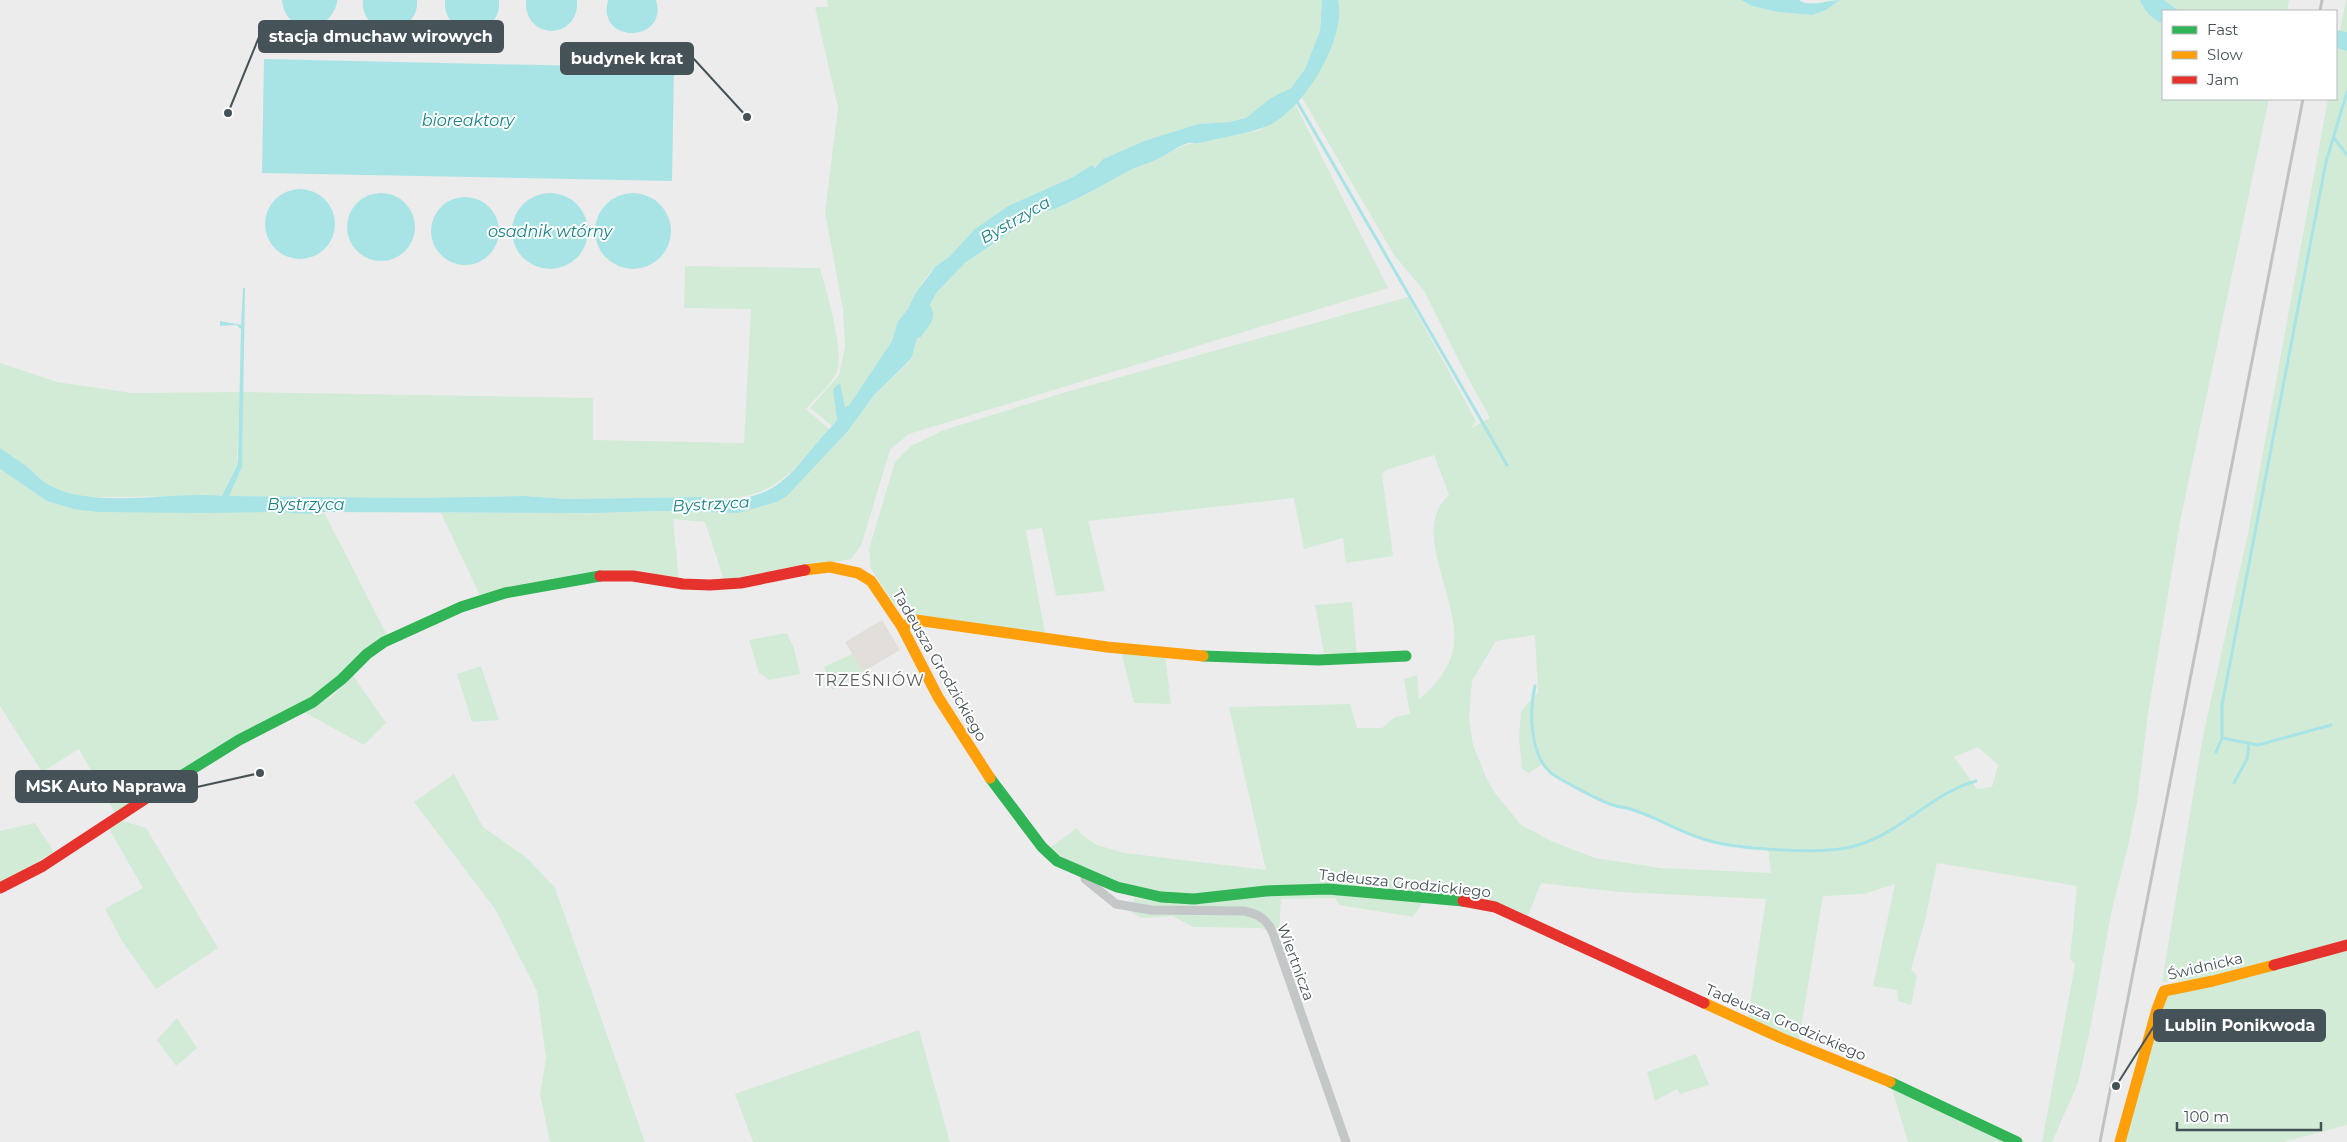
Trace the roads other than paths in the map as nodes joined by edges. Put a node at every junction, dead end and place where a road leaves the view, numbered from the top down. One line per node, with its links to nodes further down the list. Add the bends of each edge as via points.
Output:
1 (902, 627): 2 (street, via 916,620 1099,645 1222,657 1352,660); 3 (street, Tadeusza Grodzickiego, via 943,705 996,786 1046,851 1062,864); 4 (street, Tadeusza Grodzickiego, via 871,581 858,573 839,568 812,569 742,583 710,585 634,576 598,576 494,596 442,614 384,642 313,702 239,740 43,866)
2 (1406, 656)
3 (1085, 875): 6 (street, Wiertnicza, via 1085,879 1116,904 1151,910 1244,911 1264,918 1274,936); 7 (street, Tadeusza Grodzickiego, via 1117,887 1161,897 1194,899 1266,891 1328,889 1466,901 1495,907 1782,1038 1895,1084)
4 (0, 888)
5 (2347, 945): 8 (street, Świdnicka, via 2164,991)
6 (1346, 1142)
7 (2017, 1142)
8 (2120, 1142)

